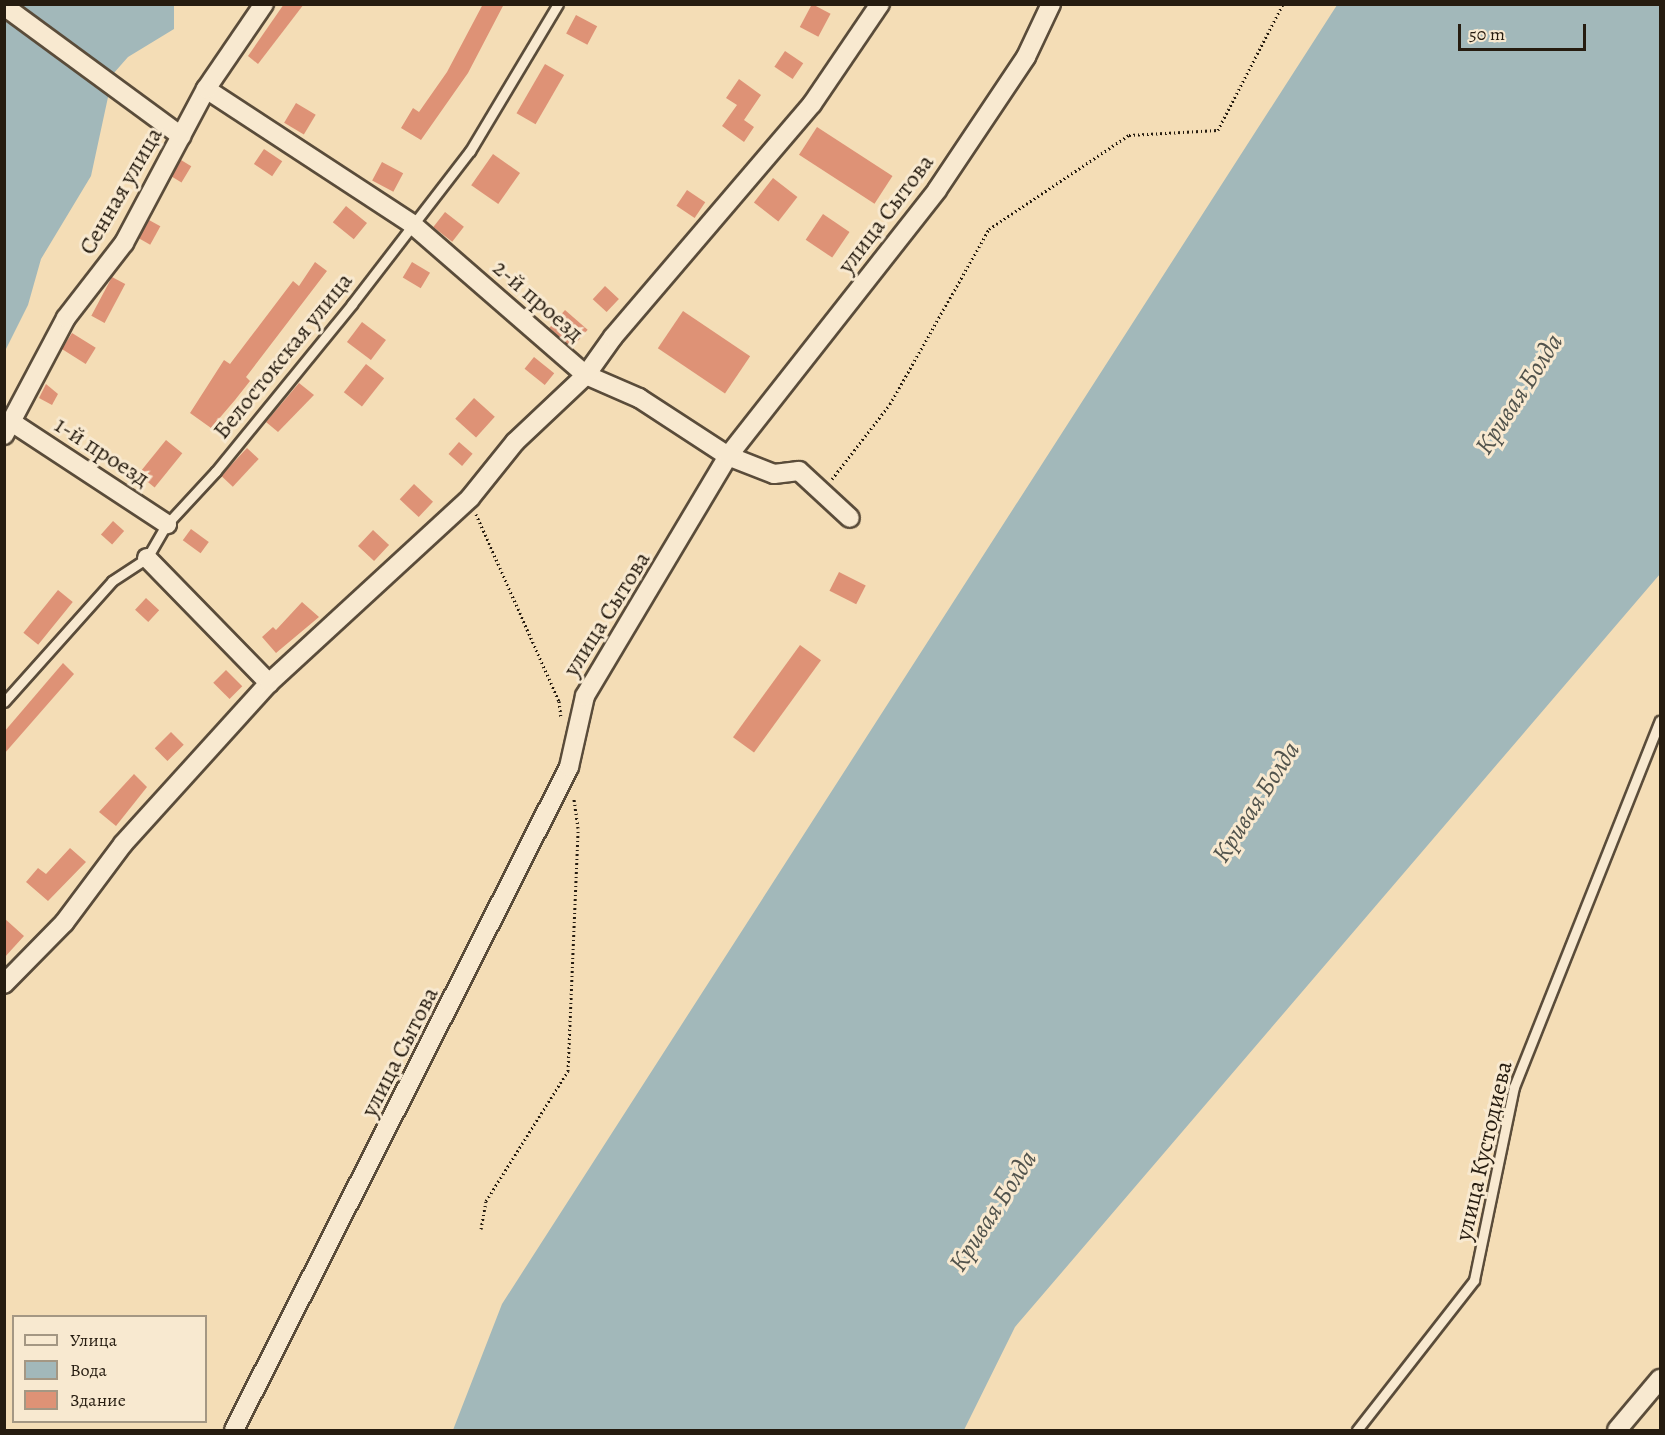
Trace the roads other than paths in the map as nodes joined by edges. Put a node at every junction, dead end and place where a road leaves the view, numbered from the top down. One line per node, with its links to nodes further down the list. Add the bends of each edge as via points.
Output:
1 (264, 4): 6 (street, Сенная улица)
2 (558, 4): 8 (lane, Белостокская улица, via 470,151)
3 (880, 4): 9 (street, via 812,104 613,337)
4 (1051, 4): 11 (street, улица Сытова, via 1026,57 937,190)
5 (4, 6): 7 (street)
6 (206, 89): 7 (street, Сенная улица); 8 (street, 2-й проезд)
7 (181, 136): 10 (street, Сенная улица, via 124,243 66,318)
8 (412, 224): 9 (street, 2-й проезд); 13 (lane, Белостокская улица, via 216,471)
9 (586, 375): 11 (street, 2-й проезд, via 639,398); 15 (street, via 515,442 470,498)
10 (7, 428): 13 (street, 1-й проезд)
11 (728, 456): 12 (street, 2-й проезд, via 774,474 799,471); 20 (street, улица Сытова, via 585,696 569,767)
12 (850, 518)
13 (167, 524): 14 (lane, Белостокская улица)
14 (147, 558): 15 (street); 16 (lane, Белостокская улица, via 112,581)
15 (270, 683): 18 (street, via 123,844 64,923)
16 (4, 702)
17 (1660, 721): 21 (lane, улица Кустодиева, via 1514,1087 1474,1280)
18 (4, 984)
19 (1660, 1379): 22 (street)
20 (234, 1431)
21 (1358, 1431)
22 (1617, 1431)

